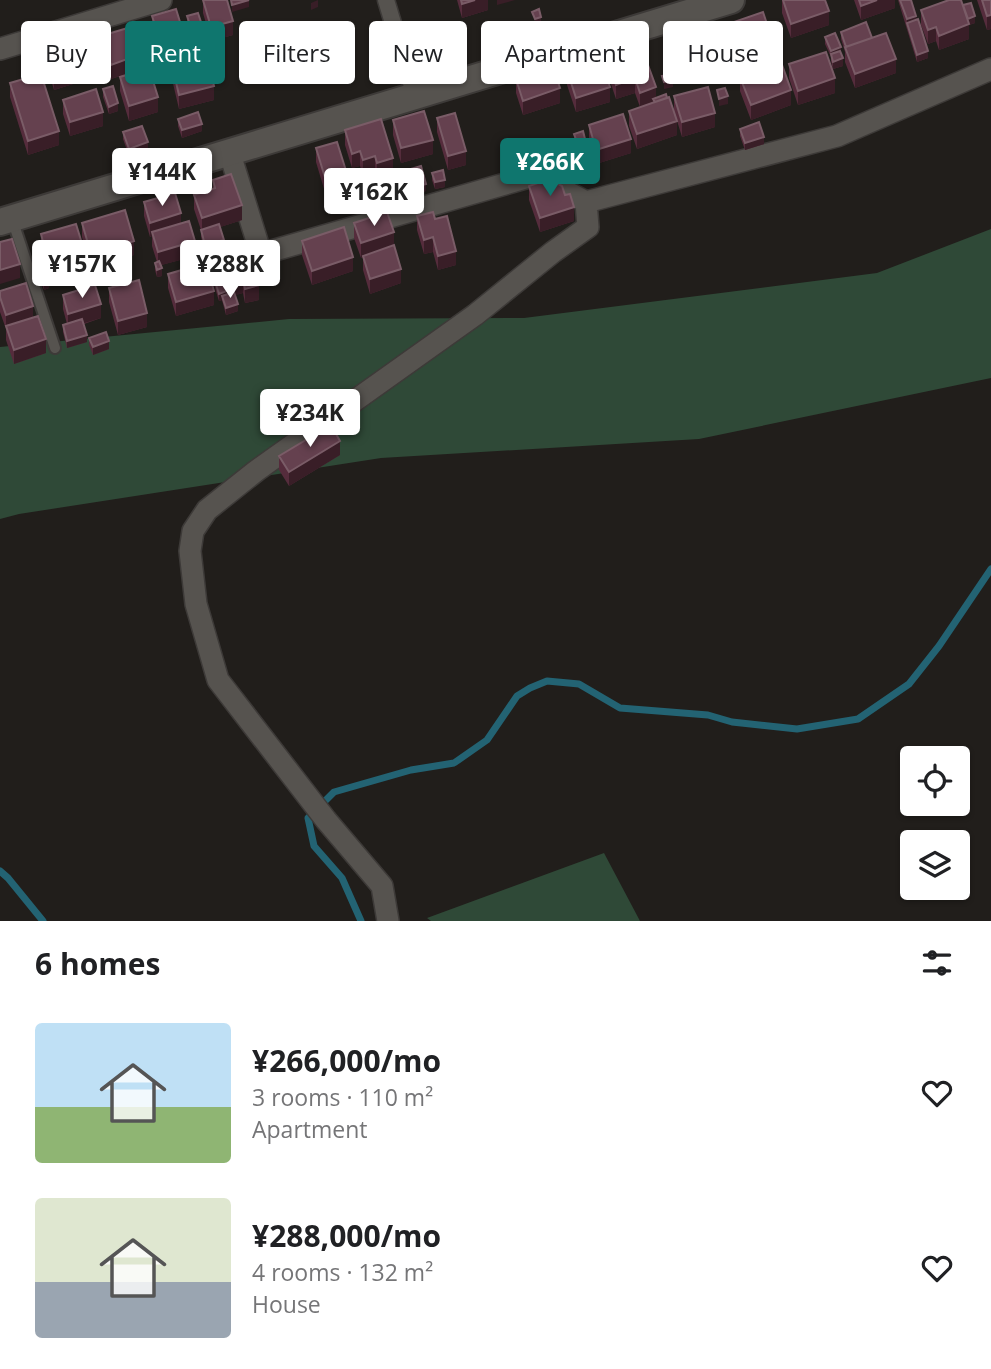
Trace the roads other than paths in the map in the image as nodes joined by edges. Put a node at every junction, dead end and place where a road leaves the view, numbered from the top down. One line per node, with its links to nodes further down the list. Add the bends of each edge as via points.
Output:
1 (161, 0): 4 (street)
2 (386, 0): 6 (street)
3 (731, 0): 6 (street)
4 (0, 50)
5 (991, 69): 8 (street, via 837,136)
6 (415, 96): 7 (street)
7 (230, 154): 8 (street, via 261,254 536,175); 9 (street)
8 (586, 201): 11 (street, via 588,227 475,315 256,471 207,510 193,531 190,551 196,604 218,680 382,886)
9 (6, 220): 10 (lane)
10 (55, 348)
11 (388, 921)

